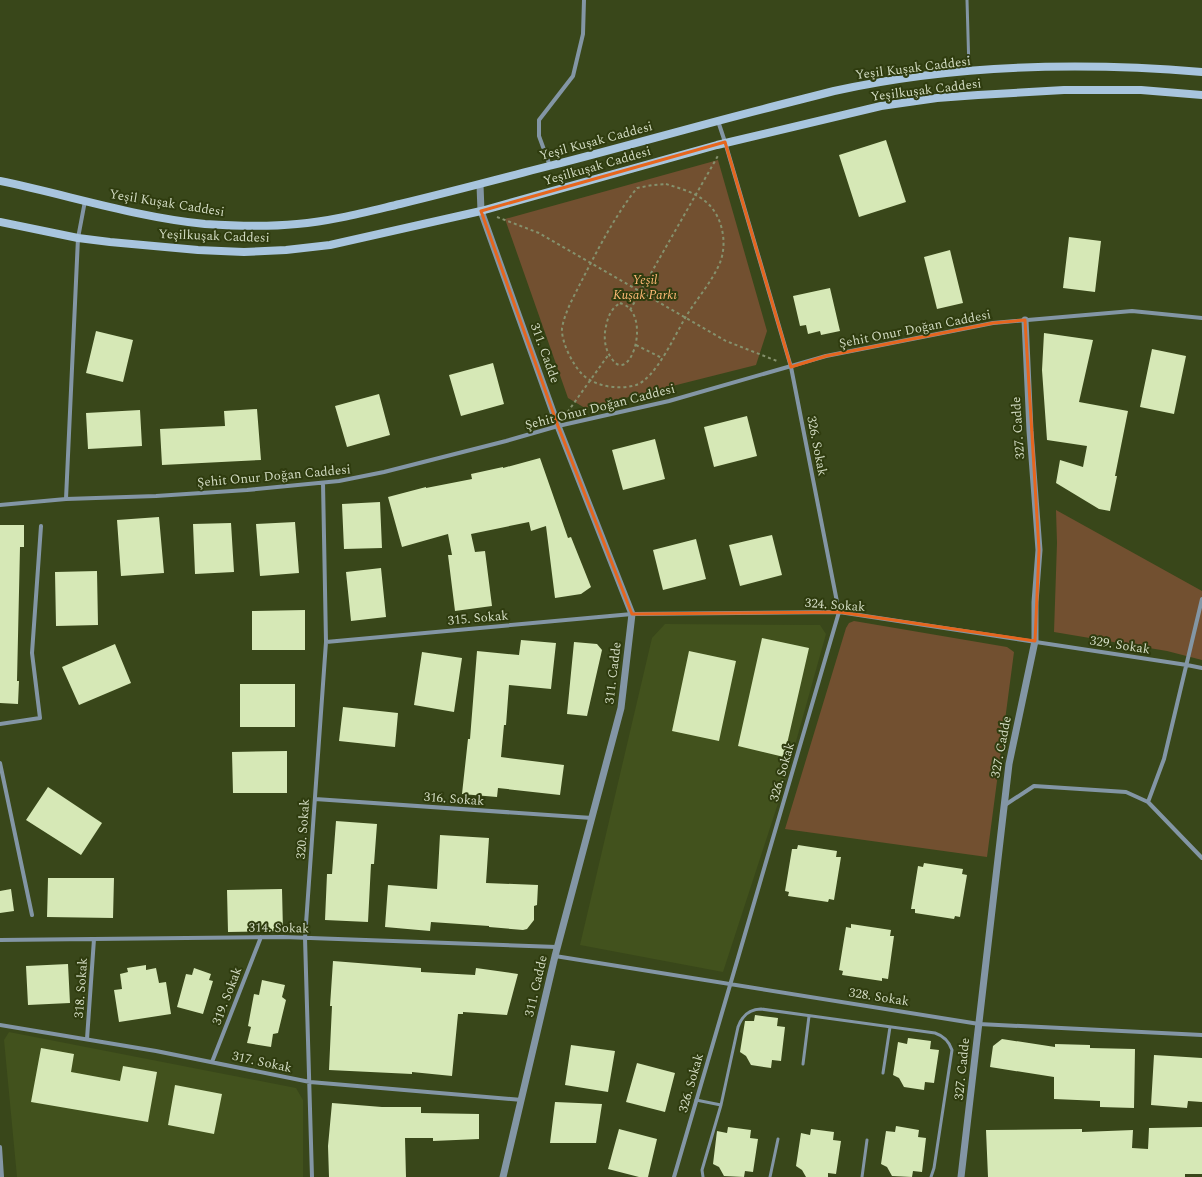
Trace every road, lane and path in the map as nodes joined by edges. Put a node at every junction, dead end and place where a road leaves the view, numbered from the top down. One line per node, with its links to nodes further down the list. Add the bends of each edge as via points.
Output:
1 (584, 0): 8 (street, via 583,34 573,76 539,120 539,136)
2 (967, 0): 3 (lane)
3 (969, 72): 4 (main road, Yeşil Kuşak Caddesi, via 1098,66); 6 (main road, Yeşil Kuşak Caddesi, via 834,91)
4 (1202, 72)
5 (1202, 95): 7 (main road, Yeşilkuşak Caddesi, via 1141,90 1064,90 944,98 881,106)
6 (718, 121): 7 (street, 326. Sokak); 8 (main road, Yeşil Kuşak Caddesi)
7 (726, 142): 11 (path); 13 (main road, Yeşilkuşak Caddesi); 25 (street, 326. Sokak)
8 (550, 166): 10 (main road, Yeşil Kuşak Caddesi)
9 (0, 181): 12 (main road, Yeşil Kuşak Caddesi)
10 (480, 185): 12 (main road, Yeşil Kuşak Caddesi, via 353,216 274,225 204,224); 13 (street, 311. Cadde)
11 (696, 196): 16 (path, via 666,184 637,188 625,203); 17 (path); 19 (path, via 705,201 717,215 723,233 724,249 719,266)
12 (85, 201): 15 (street)
13 (481, 211): 15 (main road, Yeşilkuşak Caddesi, via 330,244 286,250 198,250); 16 (path, via 539,233); 27 (street, 311. Cadde)
14 (0, 222): 15 (main road, Yeşilkuşak Caddesi)
15 (78, 238): 29 (street)
16 (591, 263): 17 (path); 26 (path, via 566,312 562,330 564,344 581,373)
17 (641, 292): 18 (path); 19 (path)
18 (630, 310): 22 (path, via 636,319); 23 (path, via 620,303 613,307 607,319 605,345)
19 (685, 317): 24 (path); 25 (path, via 726,341)
20 (1202, 318): 21 (street, Şehit Onur Doğan Caddesi, via 1132,310)
21 (1025, 320): 25 (street, Şehit Onur Doğan Caddesi, via 994,323 902,341 826,356); 36 (street, 327. Cadde, via 1039,550)
22 (636, 344): 23 (path, via 633,355 624,364 614,362); 24 (path)
23 (609, 354): 26 (path)
24 (662, 358): 26 (path, via 653,374 638,385 604,386)
25 (791, 366): 27 (street, Şehit Onur Doğan Caddesi, via 669,401); 33 (street, 326. Sokak)
26 (589, 381): 27 (path)
27 (558, 426): 28 (street, Şehit Onur Doğan Caddesi, via 384,472); 34 (street, 311. Cadde)
28 (324, 483): 29 (street, Şehit Onur Doğan Caddesi, via 156,496); 35 (street, 320. Sokak)
29 (66, 499): 30 (street, Şehit Onur Doğan Caddesi)
30 (0, 505)
31 (41, 526): 39 (street, via 32,653 40,718)
32 (1202, 599): 37 (street)
33 (839, 612): 34 (street, 324. Sokak); 36 (street, 324. Sokak); 53 (street, 326. Sokak)
34 (632, 614): 35 (street, 315. Sokak); 44 (street, 311. Cadde, via 621,708)
35 (326, 642): 41 (street, 320. Sokak)
36 (1035, 642): 37 (street, 329. Sokak); 43 (street, 327. Cadde, via 1009,764)
37 (1187, 665): 38 (street, 329. Sokak); 42 (street, via 1164,759)
38 (1202, 668)
39 (0, 724)
40 (0, 763): 46 (street)
41 (315, 799): 44 (street, 316. Sokak); 48 (street, 320. Sokak)
42 (1148, 802): 43 (street, via 1126,792 1034,786); 45 (street)
43 (1004, 806): 55 (street, 327. Cadde)
44 (592, 818): 51 (street, 311. Cadde)
45 (1202, 858)
46 (32, 915)
47 (261, 938): 48 (street, 314. Sokak); 49 (street, 314. Sokak); 60 (street, 319. Sokak)
48 (306, 938): 51 (street, 314. Sokak); 63 (street, 320. Sokak)
49 (94, 939): 50 (street, 314. Sokak); 59 (street, 318. Sokak)
50 (0, 940)
51 (557, 948): 52 (street, 311. Cadde)
52 (555, 956): 53 (street, 328. Sokak); 64 (street, 311. Cadde)
53 (730, 984): 55 (street, 328. Sokak); 65 (street, 326. Sokak)
54 (809, 1016): 57 (lane); 61 (lane); 66 (lane, via 761,1009 751,1011 743,1017 738,1027)
55 (979, 1024): 58 (street, 328. Sokak); 78 (street, 327. Cadde)
56 (0, 1025): 59 (street, 317. Sokak)
57 (890, 1027): 62 (lane); 77 (lane, via 940,1035 948,1041 952,1050)
58 (1202, 1035)
59 (87, 1039): 60 (street, 317. Sokak)
60 (212, 1062): 63 (street, 317. Sokak)
61 (803, 1064)
62 (883, 1073)
63 (310, 1082): 64 (street, 317. Sokak); 71 (street, 320. Sokak)
64 (522, 1100): 72 (street, 311. Cadde)
65 (696, 1100): 66 (lane); 73 (street, 326. Sokak)
66 (721, 1104): 74 (lane, via 702,1170)
67 (778, 1139): 75 (lane)
68 (867, 1140): 76 (lane)
69 (0, 1148): 70 (street)
70 (2, 1177)
71 (312, 1177)
72 (503, 1177)
73 (674, 1177)
74 (703, 1177)
75 (770, 1177)
76 (862, 1177)
77 (931, 1177)
78 (962, 1177)

